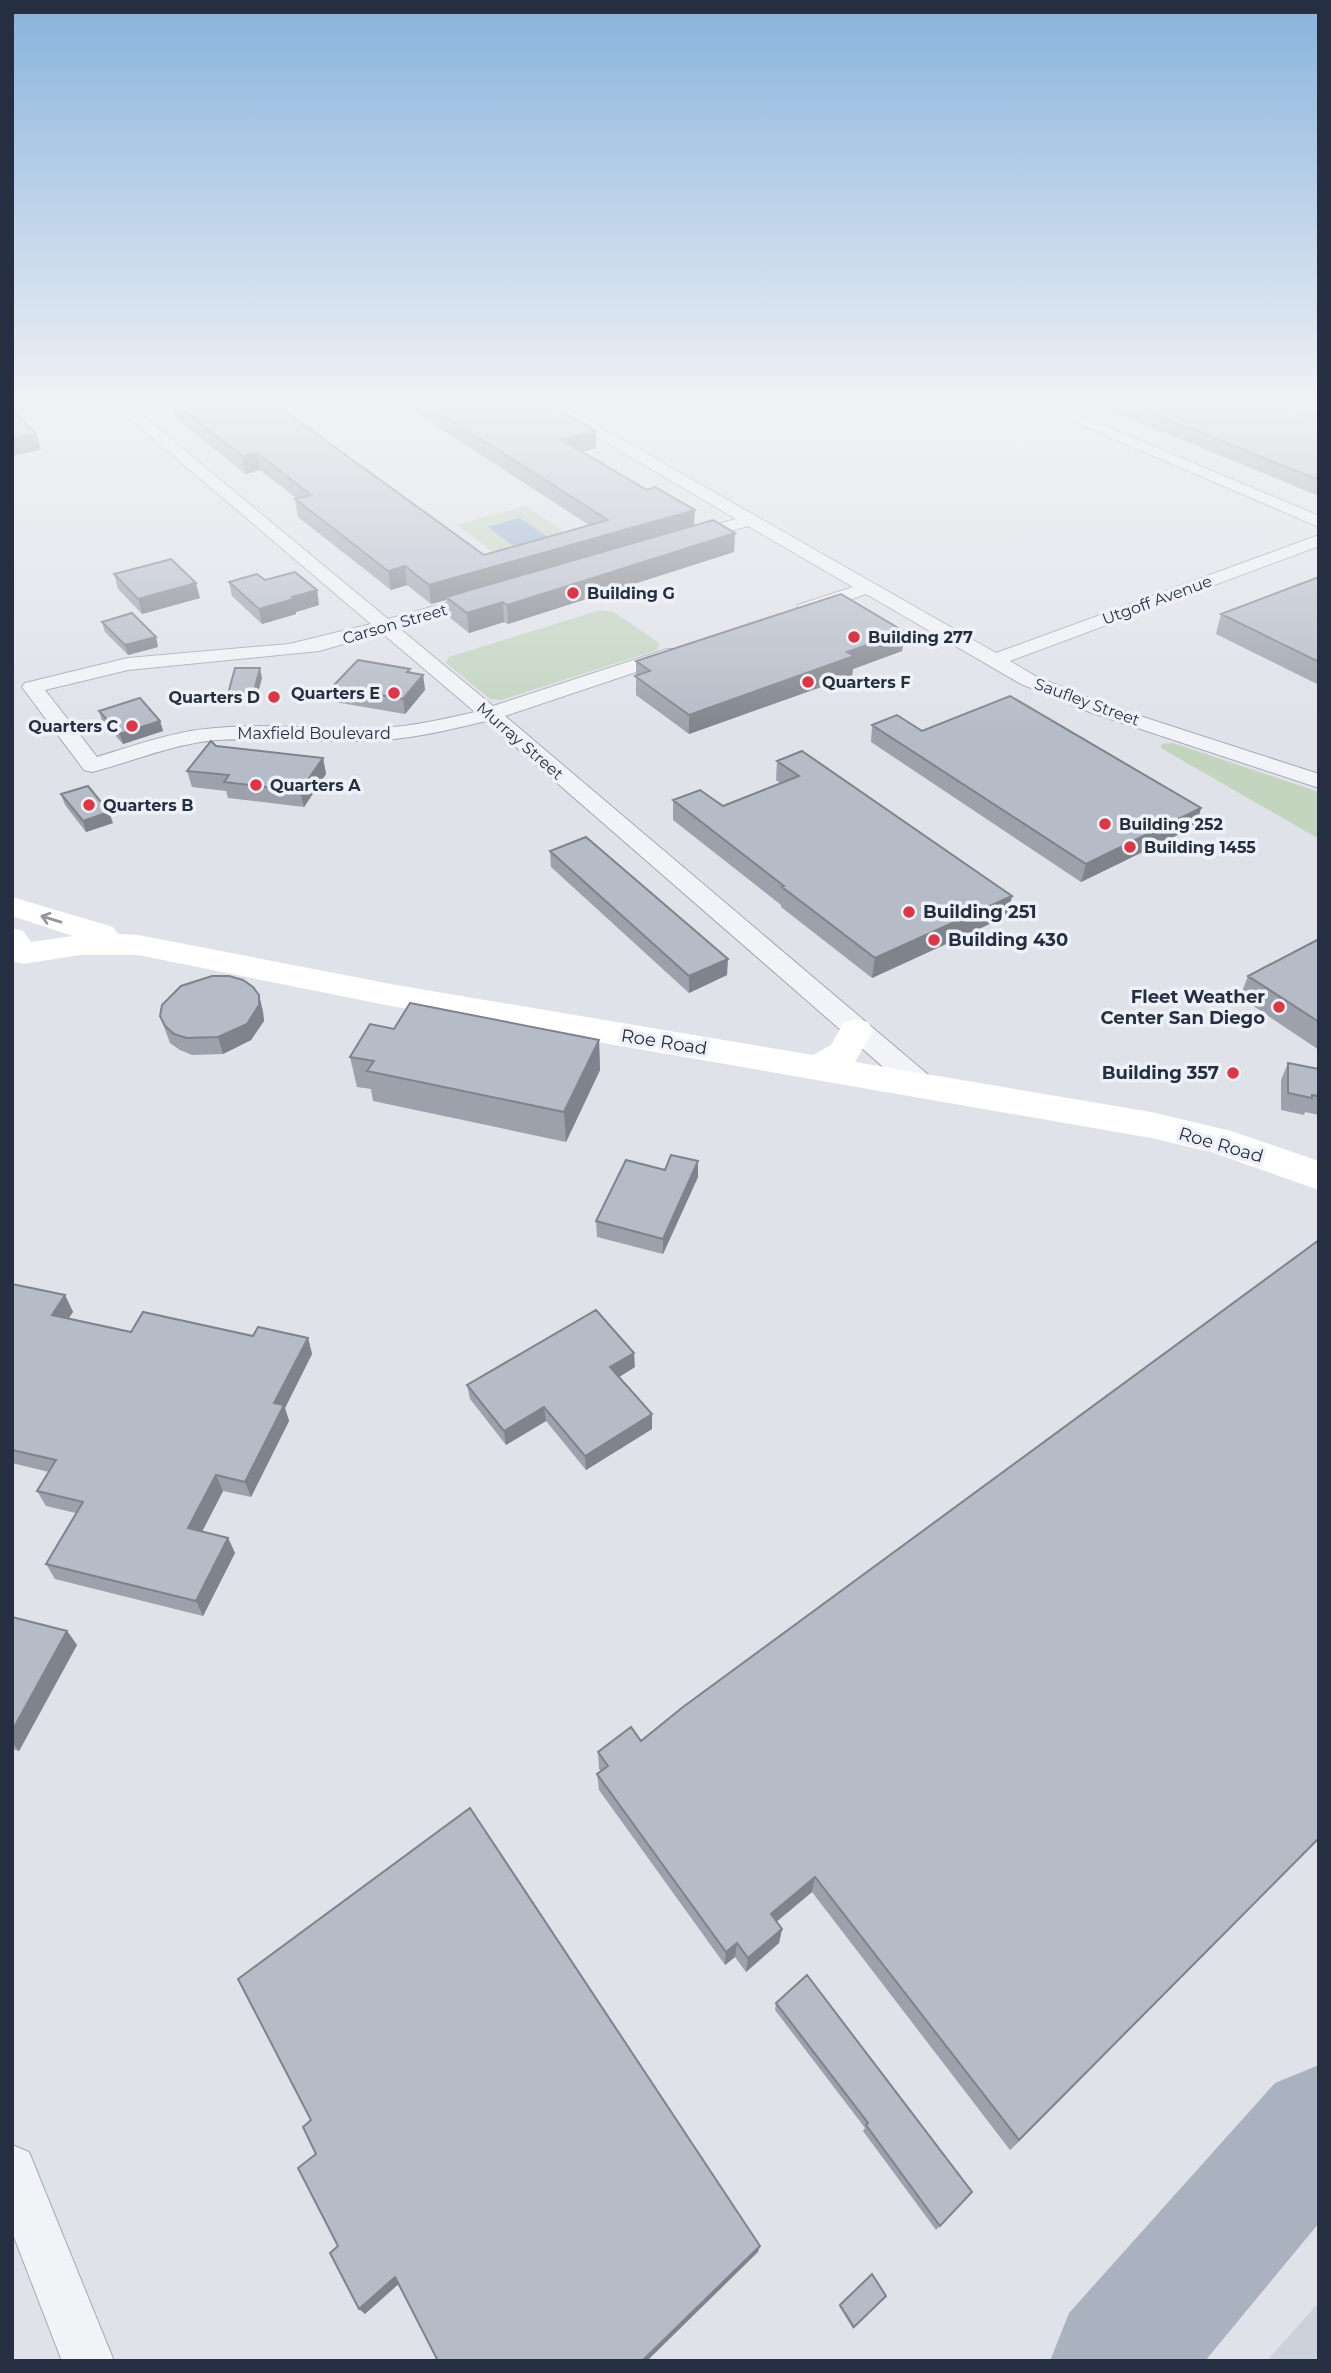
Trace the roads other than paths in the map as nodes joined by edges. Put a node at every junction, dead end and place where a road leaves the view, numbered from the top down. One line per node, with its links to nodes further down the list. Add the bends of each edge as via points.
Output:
1 (248, 512): 11 (street, Murray Street)
2 (736, 512): 4 (street, Saufley Street)
3 (1295, 512): 5 (street)
4 (750, 520): 7 (street); 8 (street, Saufley Street)
5 (1319, 522)
6 (1319, 540): 13 (street, Utgoff Avenue)
7 (667, 545)
8 (867, 588): 10 (street); 13 (street, Saufley Street)
9 (506, 592): 11 (street, Carson Street)
10 (785, 616)
11 (386, 628): 14 (street, Carson Street, via 289,650 128,664); 15 (street, Murray Street)
12 (696, 645): 15 (street, Maxfield Boulevard)
13 (996, 660): 16 (street, Saufley Street, via 1058,694)
14 (32, 687): 15 (street, Maxfield Boulevard, via 92,765 170,741 215,734 361,736 433,728)
15 (490, 714): 20 (street, Murray Street)
16 (1319, 781)
17 (12, 906): 18 (street, one-way to 17)
18 (138, 945): 19 (street, Roe Road, via 86,943); 21 (street, Roe Road, via 396,996)
19 (16, 950)
20 (856, 1030): 21 (street, via 844,1053); 22 (street, Murray Street)
21 (820, 1068): 22 (street, Roe Road)
22 (922, 1085): 23 (street, Roe Road, via 1218,1140)
23 (1319, 1176)
24 (12, 2169): 25 (street)
25 (88, 2361)

